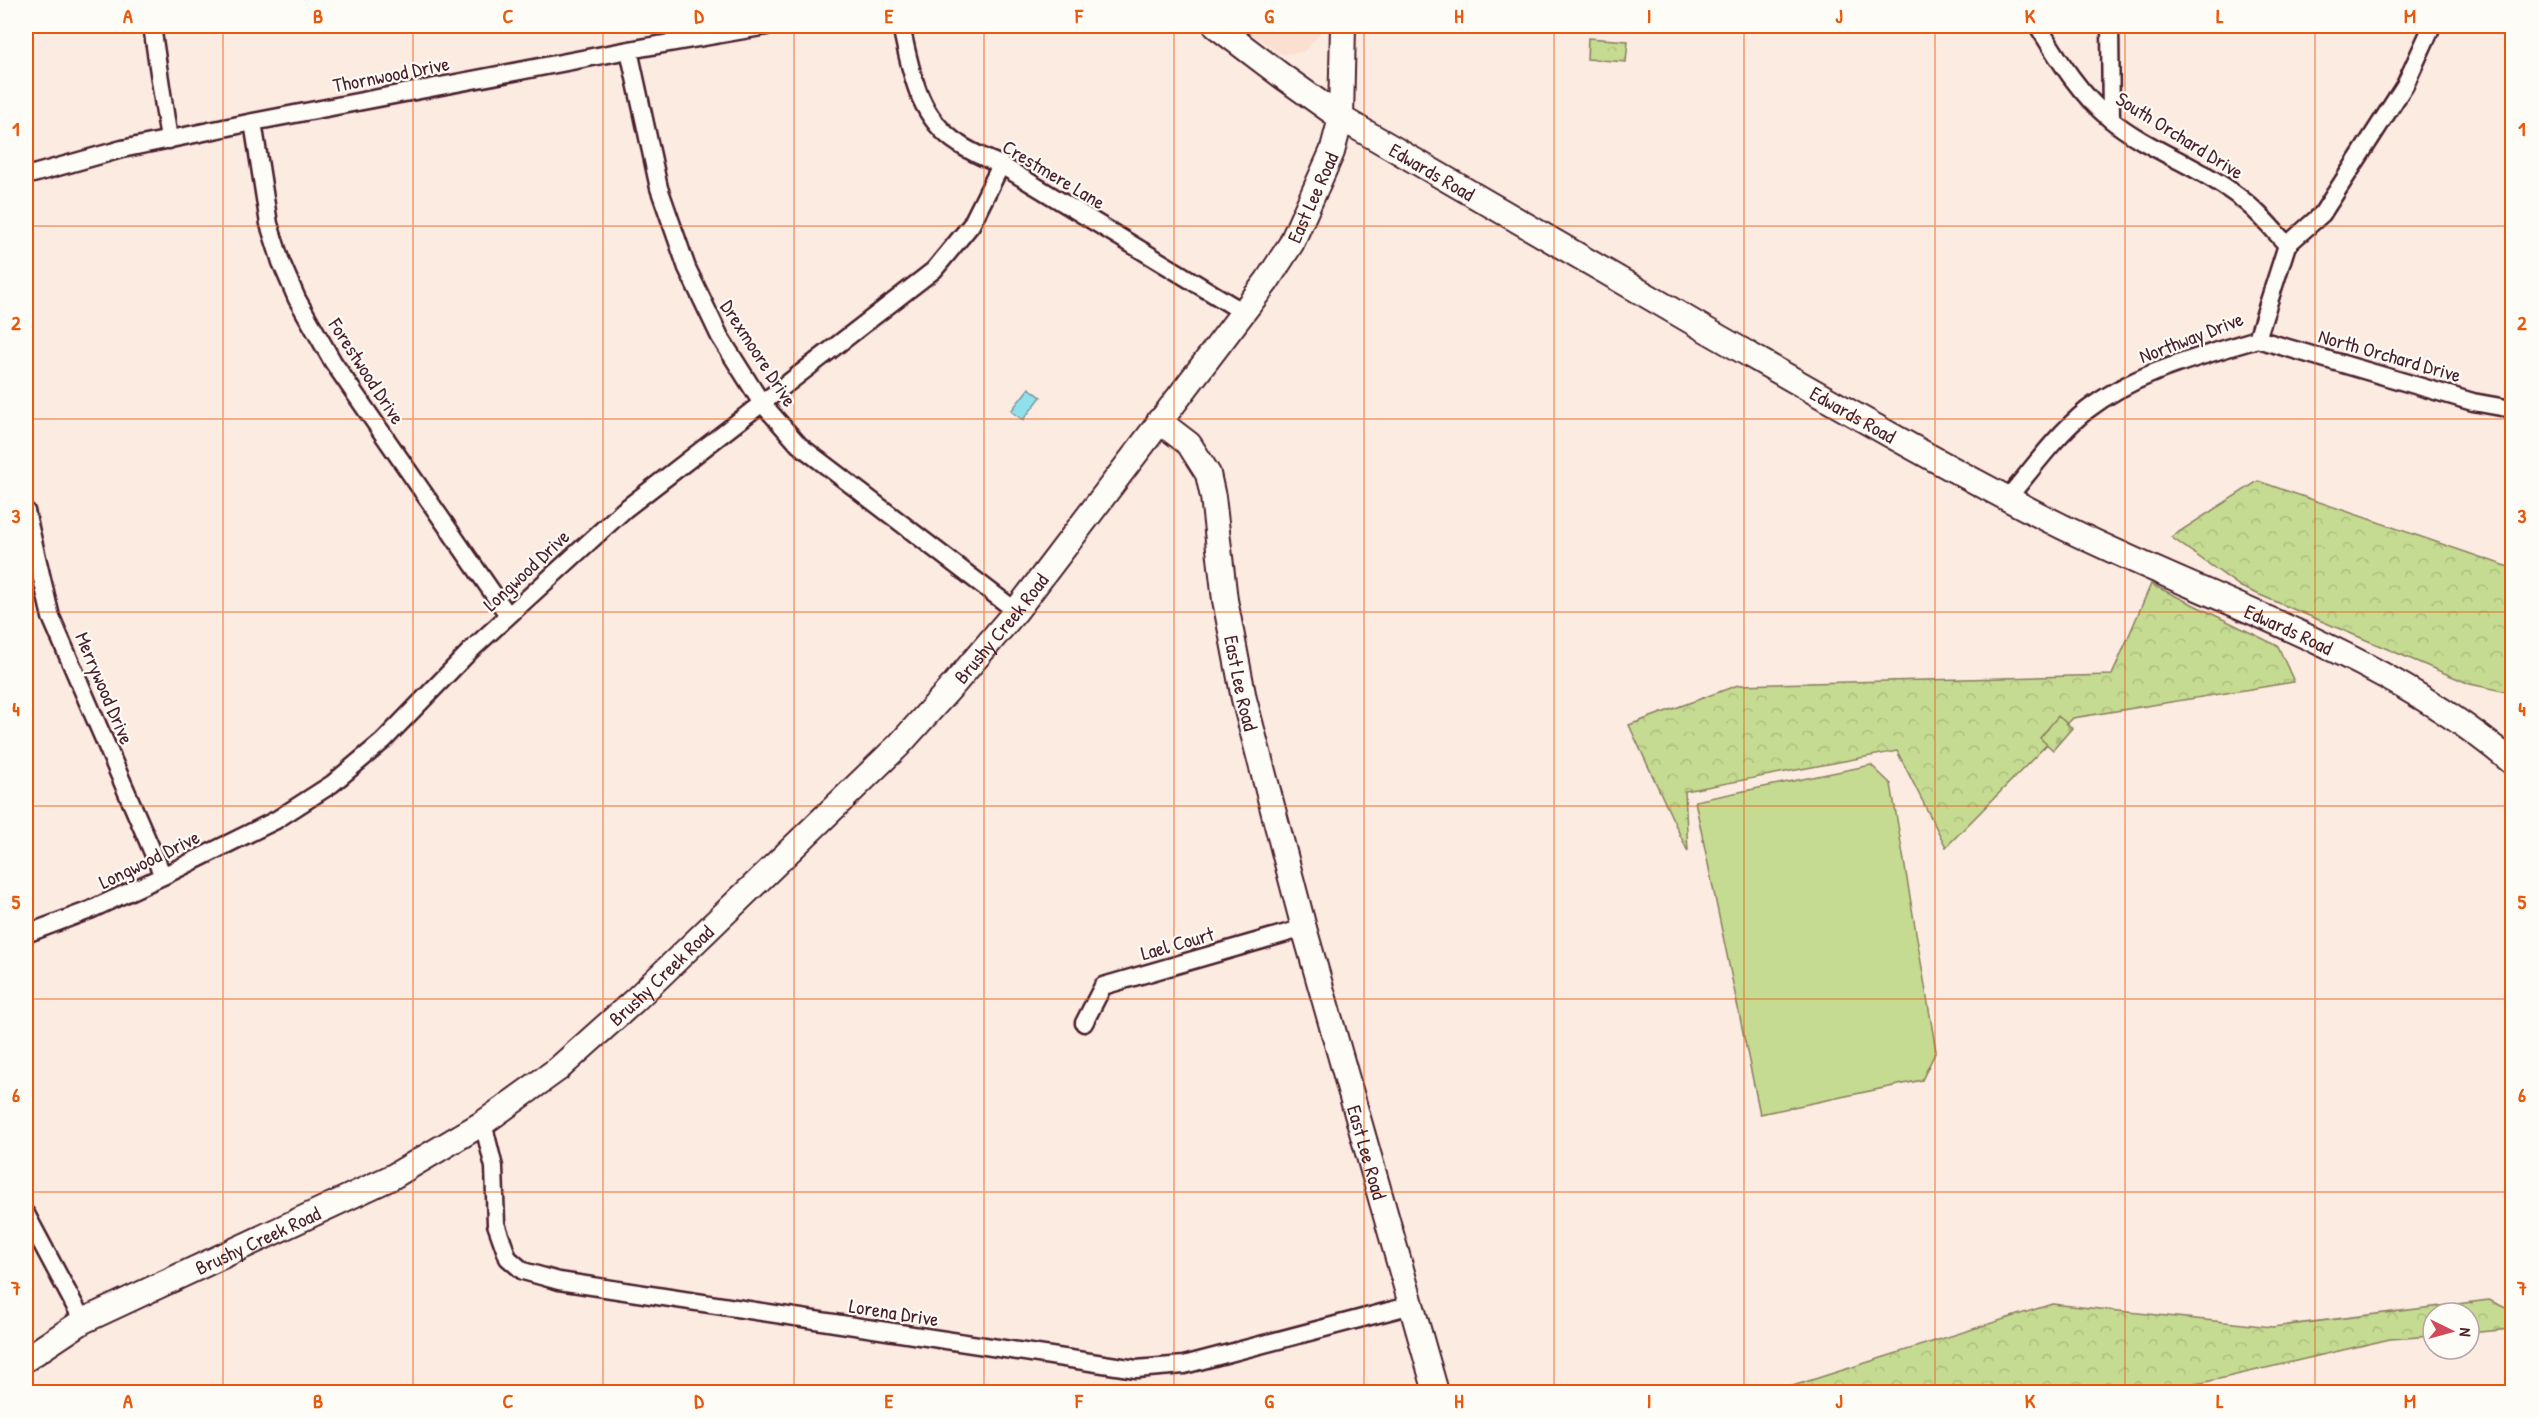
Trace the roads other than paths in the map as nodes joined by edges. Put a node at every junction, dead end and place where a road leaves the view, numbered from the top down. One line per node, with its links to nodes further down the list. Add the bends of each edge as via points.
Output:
1 (153, 26): 13 (street)
2 (767, 26): 9 (street, Thornwood Drive)
3 (902, 26): 14 (street, Crestmere Lane, via 918,95 926,112 960,145)
4 (1216, 26): 10 (street, Edwards Road)
5 (1344, 26): 10 (street, East Lee Road)
6 (2038, 26): 11 (street, South Orchard Drive, via 2067,74)
7 (2110, 26): 11 (street)
8 (2432, 26): 16 (street, via 2405,86 2322,214)
9 (628, 50): 12 (street, Thornwood Drive); 19 (street, Drexmoore Drive, via 659,188 687,268 720,337)
10 (1341, 118): 17 (street, East Lee Road, via 1332,152 1292,244); 22 (street, Edwards Road)
11 (2111, 120): 16 (street, South Orchard Drive, via 2235,193)
12 (253, 122): 13 (street, Thornwood Drive); 25 (street, Forestwood Drive, via 269,224 297,299 333,362)
13 (169, 140): 15 (street, Thornwood Drive)
14 (1001, 165): 17 (street, Crestmere Lane); 19 (street, Longwood Drive, via 971,225 934,270)
15 (26, 176)
16 (2287, 245): 18 (street, Northway Drive)
17 (1243, 312): 21 (street, East Lee Road)
18 (2257, 339): 20 (street, North Orchard Drive, via 2473,402); 22 (street, Northway Drive, via 2159,371 2108,396 2066,429)
19 (761, 402): 24 (street, Drexmoore Drive, via 799,445); 25 (street, Longwood Drive, via 624,510)
20 (2512, 409)
21 (1159, 421): 24 (street, Brushy Creek Road); 28 (street, East Lee Road, via 1189,444 1208,474 1234,655)
22 (2007, 499): 26 (street, Edwards Road, via 2388,676 2459,720)
23 (26, 511): 27 (street, Merrywood Drive, via 51,617)
24 (1016, 611): 31 (street, Brushy Creek Road, via 899,745 635,1000 558,1069)
25 (508, 615): 27 (street, Longwood Drive, via 382,741 332,784 276,820)
26 (2512, 762)
27 (163, 876): 29 (street, Longwood Drive)
28 (1304, 928): 30 (street, Lael Court, via 1103,986); 33 (street, East Lee Road)
29 (26, 934)
30 (1084, 1023)
31 (483, 1123): 33 (street, Lorena Drive, via 494,1167 496,1224 508,1258 523,1271 559,1281 1137,1369 1184,1365); 34 (street, Brushy Creek Road, via 392,1177)
32 (26, 1214): 34 (street)
33 (1412, 1305): 36 (street, East Lee Road)
34 (83, 1321): 35 (street, Brushy Creek Road)
35 (26, 1359)
36 (1436, 1392)

